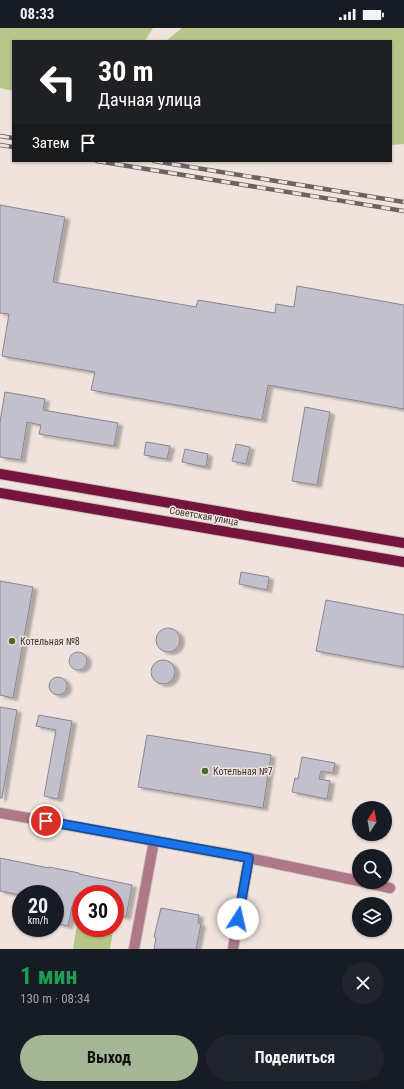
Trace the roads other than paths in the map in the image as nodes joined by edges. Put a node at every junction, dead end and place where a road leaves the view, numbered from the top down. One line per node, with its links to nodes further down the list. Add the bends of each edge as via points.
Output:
1 (0, 474): 3 (main road, Советская улица)
2 (0, 493): 4 (main road, Советская улица)
3 (404, 543)
4 (404, 562)
5 (0, 813): 6 (street)
6 (154, 841): 7 (street); 9 (street)
7 (249, 858): 8 (street); 10 (street)
8 (352, 880)
9 (134, 949)
10 (233, 949)

